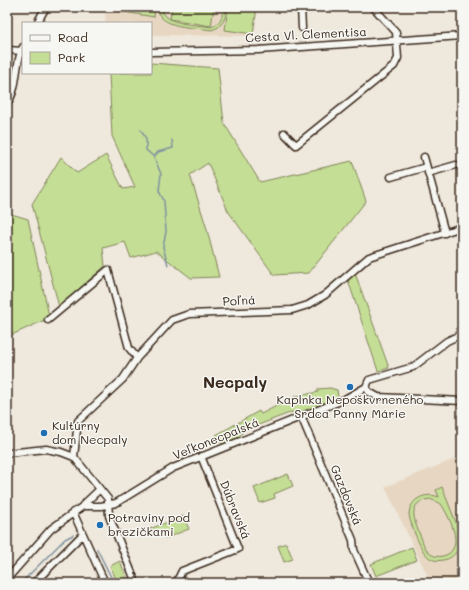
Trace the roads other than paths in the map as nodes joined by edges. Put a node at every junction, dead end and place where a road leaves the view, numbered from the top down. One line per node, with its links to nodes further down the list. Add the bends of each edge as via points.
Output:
1 (46, 7): 4 (street)
2 (301, 7): 5 (street)
3 (373, 7): 7 (street, via 396,32)
4 (38, 22)
5 (302, 28)
6 (462, 36): 7 (street, Cesta Vl. Clementisa)
7 (397, 41): 10 (street, Cesta Vl. Clementisa, via 258,50); 12 (street, via 398,58 389,72 296,145)
8 (22, 49): 9 (street); 11 (street, via 15,88)
9 (7, 50)
10 (152, 52)
11 (7, 104)
12 (284, 133)
13 (424, 157): 15 (street)
14 (456, 165): 15 (street)
15 (427, 170): 16 (street); 18 (street)
16 (391, 177)
17 (462, 227): 18 (street, Poľná)
18 (445, 233): 21 (street, Poľná, via 369,257 325,295 308,305 292,310 179,316 172,320)
19 (48, 320): 21 (street, via 108,270 129,348)
20 (462, 334): 22 (street, Veľkonecpalská, via 447,341 413,367 369,380)
21 (137, 358): 27 (street, Poľná, via 123,379 78,421)
22 (366, 387): 23 (street, via 378,397); 24 (street, Veľkonecpalská, via 349,397)
23 (462, 401)
24 (302, 416): 26 (street, Veľkonecpalská); 38 (street, Gazdovská)
25 (7, 453): 27 (street, via 46,449)
26 (201, 456): 29 (street, Veľkonecpalská, via 173,468); 37 (street, Dúbravská, via 238,549 182,571)
27 (74, 457): 28 (street)
28 (100, 489): 29 (street, via 108,499); 30 (street)
29 (108, 505): 30 (street, Veľkonecpalská); 36 (street, via 109,516)
30 (82, 506): 31 (street)
31 (73, 512): 32 (street); 33 (street, via 51,529)
32 (83, 534): 34 (street); 35 (street)
33 (7, 579)
34 (34, 583)
35 (105, 583)
36 (136, 583)
37 (176, 583)
38 (369, 583)

